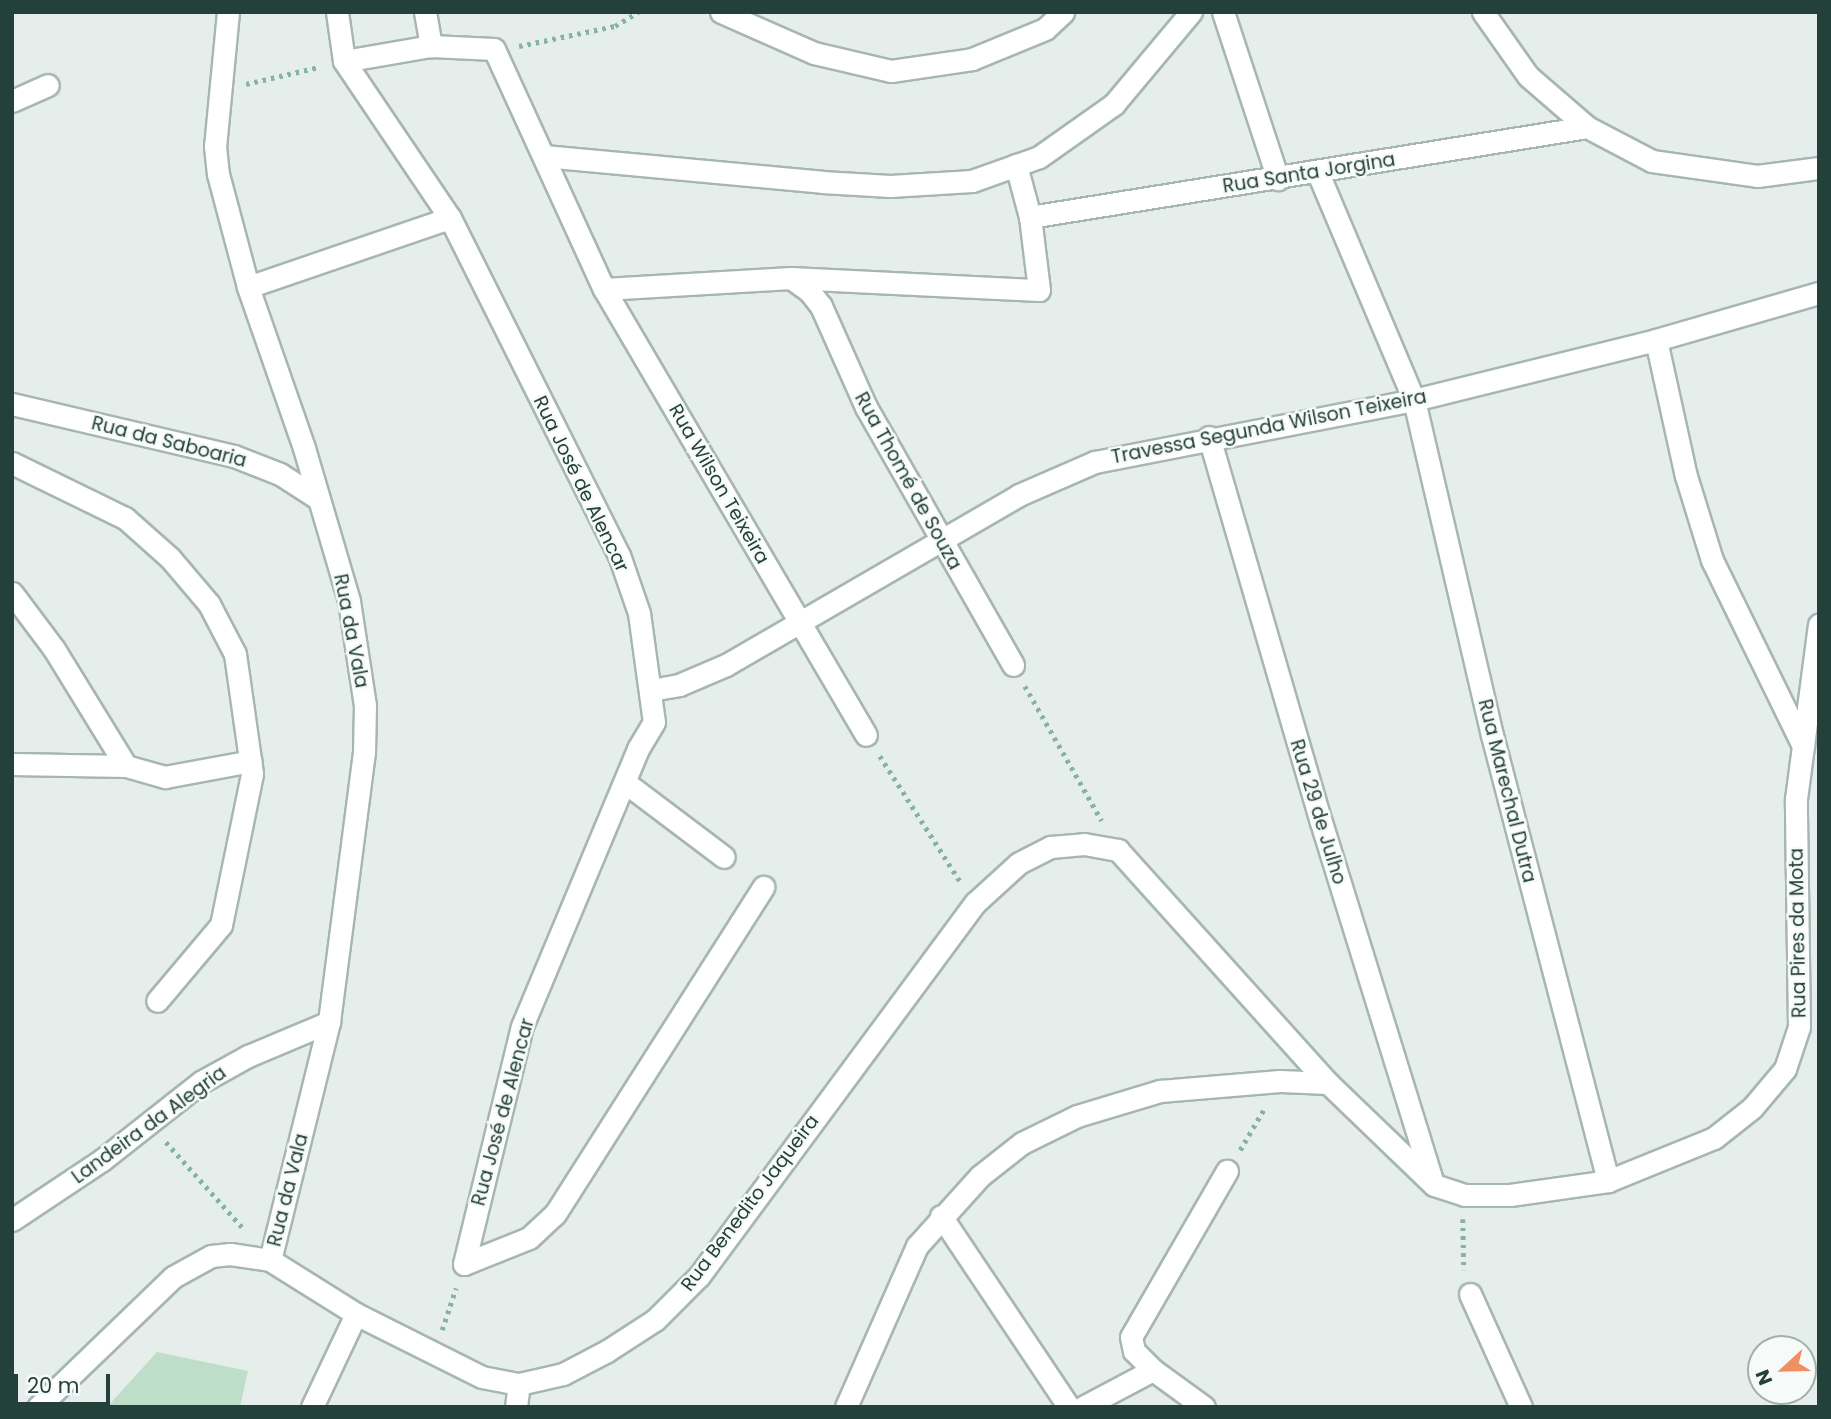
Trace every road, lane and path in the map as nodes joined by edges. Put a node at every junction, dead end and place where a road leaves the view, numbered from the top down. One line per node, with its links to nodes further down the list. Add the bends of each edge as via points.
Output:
1 (228, 12): 14 (street, Rua da Vala)
2 (337, 12): 12 (street, Rua José de Alencar)
3 (425, 12): 10 (street)
4 (638, 12): 11 (path, via 615,26 571,38)
5 (721, 12): 6 (street, via 814,53 891,71 972,59 1045,29)
6 (1063, 12)
7 (1191, 12): 18 (street, via 1114,104 1039,157)
8 (1223, 12): 21 (street)
9 (1483, 12): 16 (street, via 1528,76)
10 (431, 46): 11 (street); 12 (street)
11 (494, 49): 17 (street, Rua Wilson Teixeira)
12 (344, 61): 14 (path); 23 (street, Rua José de Alencar)
13 (48, 85): 15 (street)
14 (221, 90): 25 (street, Rua da Vala, via 215,146 218,174)
15 (12, 101)
16 (1587, 127): 19 (street, via 1651,161 1757,176); 20 (street, Rua Santa Jorgina)
17 (544, 156): 18 (street, via 890,186 972,181); 26 (street, Rua Wilson Teixeira)
18 (1016, 165): 22 (street)
19 (1819, 168)
20 (1318, 173): 21 (street, Rua Santa Jorgina); 29 (street, Rua Marechal Dutra)
21 (1278, 179): 22 (street, Rua Santa Jorgina)
22 (1030, 217): 24 (street, via 1039,290)
23 (450, 218): 25 (street); 40 (street, Rua José de Alencar, via 618,555 639,612)
24 (791, 278): 26 (street); 34 (street, Rua Thomé de Souza, via 821,306 866,407)
25 (248, 288): 33 (street, Rua da Vala)
26 (604, 289): 36 (street, Rua Wilson Teixeira)
27 (1819, 293): 28 (street, Travessa Segunda Wilson Teixeira)
28 (1656, 340): 29 (street, Travessa Segunda Wilson Teixeira); 43 (street, via 1686,476 1712,560)
29 (1414, 400): 31 (street, Travessa Segunda Wilson Teixeira); 58 (street, Rua Marechal Dutra, via 1492,735)
30 (12, 404): 33 (street, Rua da Saboaria, via 245,460 280,474)
31 (1209, 437): 34 (street, Travessa Segunda Wilson Teixeira, via 1095,462 1019,495); 59 (street, Rua 29 de Julho, via 1321,822)
32 (12, 463): 44 (street, via 125,518 170,558 209,604 235,654)
33 (319, 499): 53 (street, Rua da Vala, via 349,601 365,705 364,752)
34 (939, 540): 36 (street, Travessa Segunda Wilson Teixeira); 38 (street, Rua Thomé de Souza)
35 (12, 593): 46 (street, via 54,649)
36 (797, 621): 39 (street, Travessa Segunda Wilson Teixeira, via 726,665); 42 (street, Rua Wilson Teixeira)
37 (1819, 625): 43 (street, Rua Pires da Mota)
38 (1013, 665): 48 (path)
39 (680, 685): 40 (street, Travessa Segunda Wilson Teixeira); 41 (street)
40 (651, 690): 41 (street, Rua José de Alencar)
41 (654, 722): 47 (street, Rua José de Alencar, via 638,749)
42 (866, 735): 51 (path)
43 (1803, 746): 58 (street, Rua Pires da Mota, via 1796,799 1799,1027 1785,1069 1752,1108 1714,1138)
44 (251, 761): 46 (street, via 165,777); 52 (street, via 253,774 221,925)
45 (12, 764): 46 (street)
46 (126, 766)
47 (627, 784): 49 (street); 64 (street, Rua José de Alencar, via 523,1026)
48 (1118, 849): 51 (street, Rua Benedito Jaqueira, via 1084,844 1051,847 1019,863); 55 (street)
49 (724, 857)
50 (763, 887): 64 (street, via 555,1214 529,1238)
51 (975, 903): 69 (street, Rua Benedito Jaqueira, via 699,1276 655,1320 607,1351 563,1374)
52 (157, 1002)
53 (329, 1022): 56 (street, Landeira da Alegria, via 248,1056 201,1082); 63 (street, Rua da Vala)
54 (1280, 1081): 55 (street); 57 (path); 61 (street, via 1160,1091 1077,1116 1022,1143)
55 (1328, 1083): 59 (street)
56 (150, 1123): 62 (street, Landeira da Alegria); 63 (path)
57 (1227, 1171): 68 (street, via 1133,1329 1130,1344)
58 (1608, 1181): 60 (street, Rua Pires da Mota, via 1510,1195)
59 (1434, 1185): 60 (street, Rua Pires da Mota)
60 (1464, 1195): 65 (path, via 1462,1261)
61 (942, 1216): 73 (street, via 917,1246 897,1284); 74 (street)
62 (12, 1220)
63 (270, 1260): 66 (street, Rua Benedito Jaqueira); 70 (street, Rua Benedito Jaqueira, via 230,1254 192,1264)
64 (464, 1264): 67 (path)
65 (1470, 1294): 77 (street)
66 (356, 1314): 67 (street, Rua Benedito Jaqueira); 71 (street)
67 (433, 1356): 69 (street, Rua Benedito Jaqueira, via 482,1377)
68 (1153, 1370): 75 (street); 76 (street)
69 (519, 1384): 72 (street)
70 (38, 1407)
71 (312, 1407)
72 (516, 1407)
73 (846, 1407)
74 (1069, 1407)
75 (1083, 1407)
76 (1204, 1407)
77 (1521, 1407)

